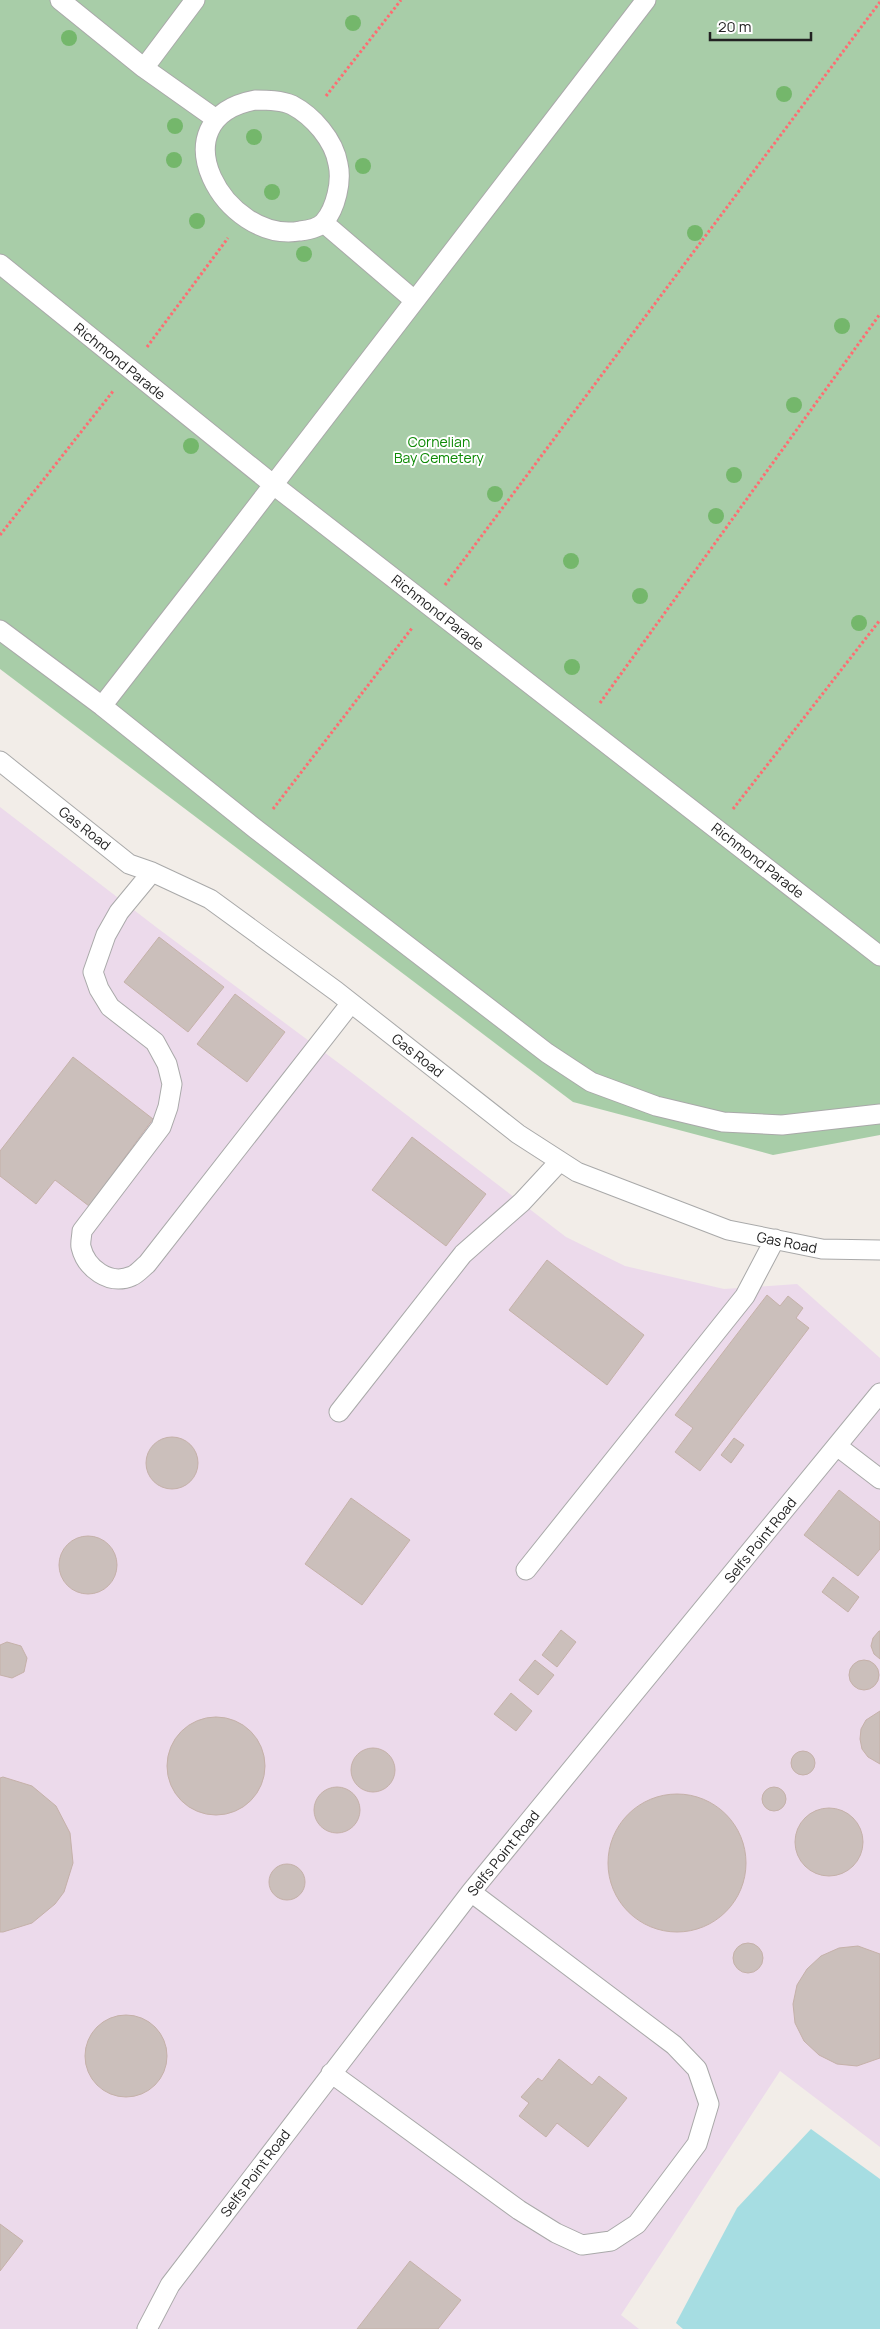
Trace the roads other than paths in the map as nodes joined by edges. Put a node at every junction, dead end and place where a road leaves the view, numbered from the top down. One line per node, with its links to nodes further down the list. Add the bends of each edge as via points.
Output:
1 (60, 0): 4 (lane)
2 (195, 0): 4 (lane)
3 (646, 0): 8 (lane)
4 (144, 68): 5 (lane)
5 (216, 119): 6 (lane, via 207,133 206,165 227,202 244,216 282,231 298,232); 6 (lane, via 229,108 242,103 266,100 292,105 309,118 323,132 338,163 333,205)
6 (324, 223): 8 (lane)
7 (0, 264): 9 (lane, Richmond Parade)
8 (414, 300): 9 (lane)
9 (275, 486): 11 (lane); 14 (lane, Richmond Parade, via 717,829)
10 (0, 630): 11 (lane)
11 (102, 706): 16 (lane, via 547,1053 592,1082 656,1106 723,1122 782,1125)
12 (0, 761): 13 (lane, Gas Road, via 129,864)
13 (152, 872): 15 (lane, Gas Road, via 210,899); 15 (lane, via 119,912 106,935 93,972 110,1006 155,1042 167,1064 172,1084 161,1127 82,1231 80,1245 86,1259 105,1277 132,1276 147,1264)
14 (876, 945)
15 (351, 1003): 17 (lane, Gas Road, via 518,1134)
16 (880, 1114)
17 (560, 1161): 18 (lane, Gas Road, via 577,1172 728,1230); 21 (lane, via 522,1202 463,1254)
18 (775, 1239): 19 (lane, Gas Road, via 822,1249); 24 (lane, via 745,1296)
19 (880, 1250)
20 (880, 1393): 22 (lane, Selfs Point Road)
21 (339, 1412)
22 (837, 1446): 23 (lane); 25 (lane, Selfs Point Road)
23 (880, 1480)
24 (526, 1570)
25 (471, 1892): 26 (lane, Selfs Point Road); 26 (lane, via 674,2045 697,2069 709,2104 697,2144 636,2224 611,2241 582,2246 519,2210)
26 (331, 2073): 27 (lane, Selfs Point Road, via 170,2285)
27 (147, 2329)

